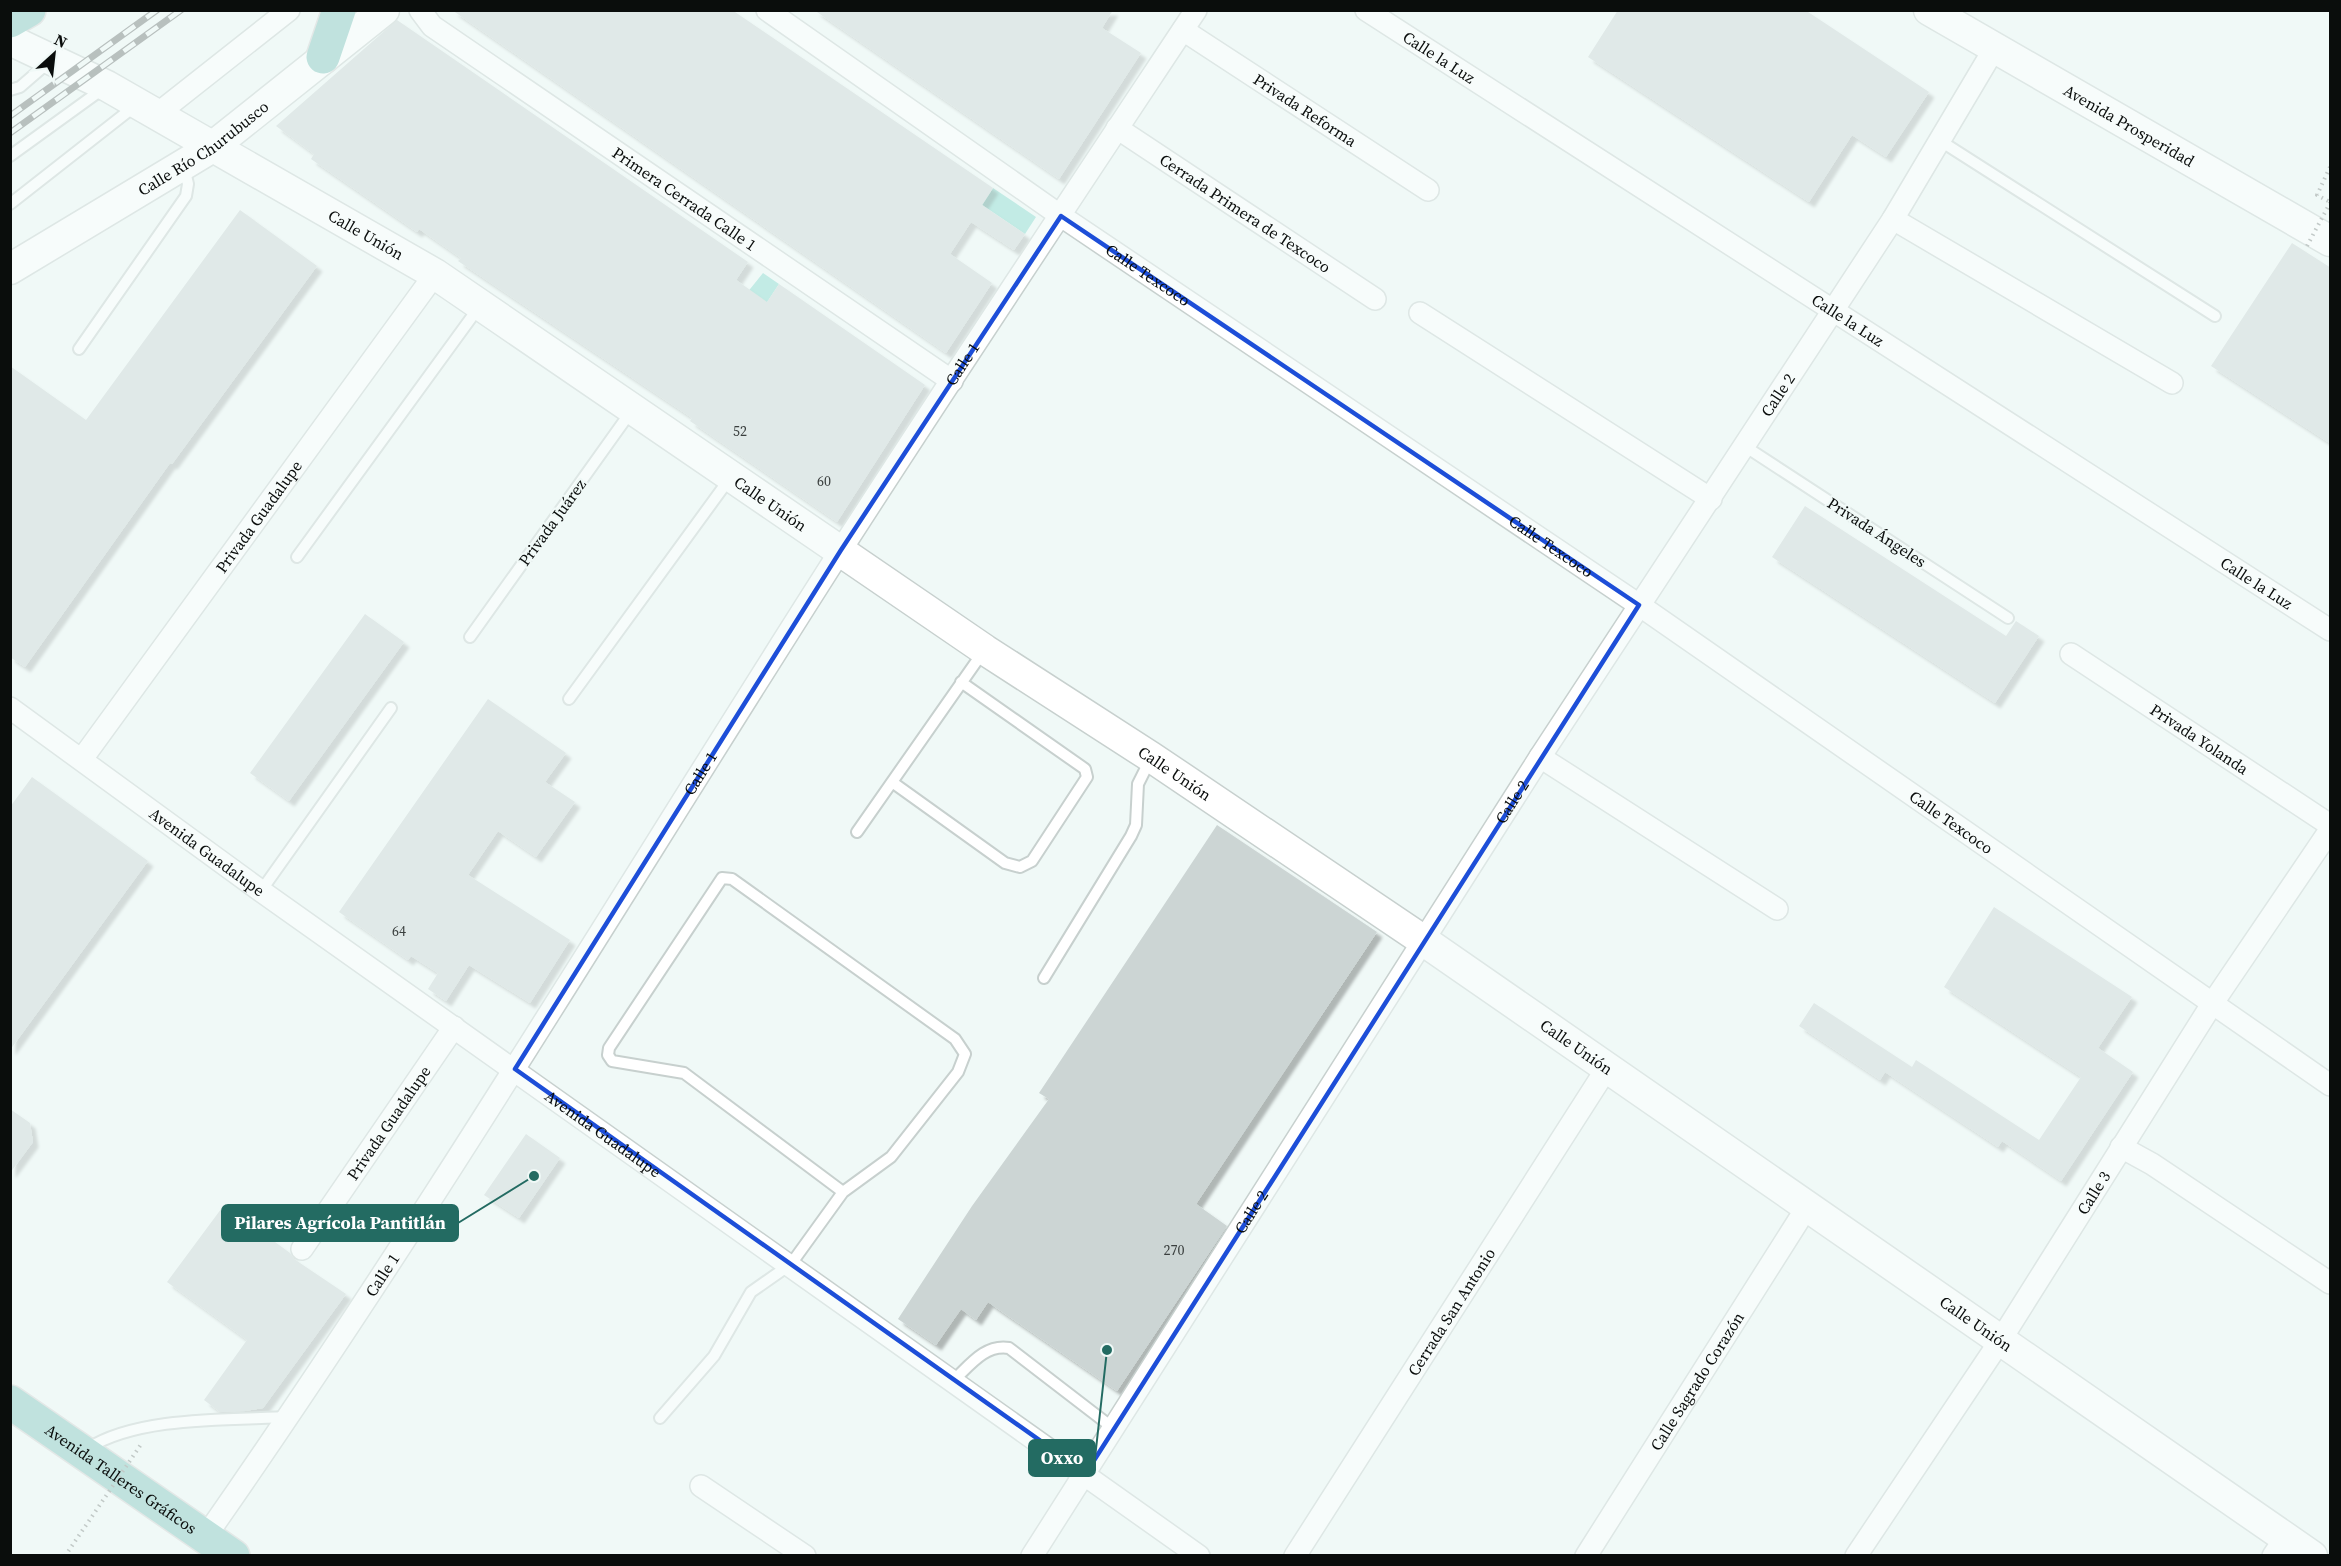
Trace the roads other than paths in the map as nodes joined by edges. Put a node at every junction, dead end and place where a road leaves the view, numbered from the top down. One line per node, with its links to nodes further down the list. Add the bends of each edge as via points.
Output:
1 (29, 10): 10 (main road)
2 (289, 10): 18 (street)
3 (339, 10): 14 (main road)
4 (384, 10): 14 (street, Calle Río Churubusco)
5 (420, 10): 37 (street, Primera Cerrada Calle 1, via 432,26)
6 (767, 10): 26 (street, Calle Texcoco)
7 (1196, 10): 11 (street, Calle 1)
8 (1366, 10): 33 (street, Calle la Luz)
9 (1929, 10): 13 (street, Avenida Prosperidad)
10 (10, 21)
11 (1183, 30): 19 (street, Calle 1); 24 (street, Privada Reforma)
12 (10, 39): 15 (street, Calle Unión)
13 (1994, 49): 20 (street, Calle 2); 28 (street, Avenida Prosperidad)
14 (323, 57): 21 (street, Calle Río Churubusco)
15 (52, 59): 16 (street, Calle Unión); 17 (lane)
16 (107, 86): 18 (street, Calle Unión); 22 (lane)
17 (14, 90)
18 (147, 110): 21 (street, Calle Unión); 25 (lane)
19 (1117, 128): 26 (street, Calle 1); 31 (street, Cerrada Primera de Texcoco)
20 (1939, 140): 27 (street, Calle 2); 35 (lane)
21 (211, 148): 23 (street, Calle Río Churubusco); 30 (street, Calle Unión)
22 (10, 156)
23 (184, 166): 29 (street, Calle Río Churubusco); 36 (lane, via 186,196)
24 (1428, 190)
25 (10, 204)
26 (1061, 216): 37 (street, Calle 1); 45 (street, Calle Texcoco)
27 (1893, 219): 33 (street, Calle 2); 38 (street)
28 (2319, 243)
29 (10, 269)
30 (435, 274): 32 (street, Calle Unión); 57 (street, Privada Guadalupe)
31 (1375, 299)
32 (481, 304): 39 (street, Calle Unión); 44 (lane)
33 (1833, 312): 40 (street, Calle 2); 47 (street, Calle la Luz)
34 (1420, 313): 42 (street)
35 (2215, 316)
36 (79, 349)
37 (952, 381): 43 (street, Calle 1)
38 (2172, 383)
39 (634, 408): 41 (street, Calle Unión); 48 (lane, Privada Juárez)
40 (1746, 447): 42 (street, Calle 2); 46 (lane, Privada Ángeles)
41 (732, 475): 43 (street, Calle Unión); 52 (lane)
42 (1711, 499): 45 (street, Calle 2)
43 (841, 550): 49 (street, Calle Unión); 69 (street, Calle 1)
44 (297, 556)
45 (1639, 605): 56 (street, Calle 2); 66 (street, Calle Texcoco)
46 (2008, 618)
47 (2331, 630)
48 (470, 637)
49 (985, 650): 51 (lane); 55 (street, Calle Unión)
50 (2071, 654): 59 (street, Privada Yolanda)
51 (961, 682): 58 (lane); 58 (lane, via 1086,770 1087,777 1032,861 1020,867 1005,863)
52 (569, 699)
53 (10, 708): 57 (street, Avenida Guadalupe)
54 (391, 708): 62 (lane)
55 (1151, 758): 64 (street, Calle Unión); 65 (lane, via 1138,784 1136,825 1131,836)
56 (1540, 758): 63 (street); 64 (street, Calle 2)
57 (82, 759): 62 (street, Avenida Guadalupe)
58 (891, 783): 61 (lane)
59 (2331, 825)
60 (2331, 830): 66 (street, Calle 3)
61 (857, 832)
62 (261, 891): 67 (street, Avenida Guadalupe)
63 (1777, 909)
64 (1424, 941): 68 (street, Calle Unión); 82 (street, Calle 2)
65 (1044, 978)
66 (2212, 1004): 70 (street, Calle Texcoco); 71 (street, Calle 3)
67 (454, 1028): 69 (street, Avenida Guadalupe); 74 (street, Privada Guadalupe)
68 (1607, 1068): 73 (street, Calle Unión); 92 (street, Cerrada San Antonio)
69 (514, 1069): 75 (street, Avenida Guadalupe); 80 (street, Calle 1)
70 (2331, 1085)
71 (2121, 1148): 76 (street, via 2152,1164); 77 (street, Calle 3)
72 (843, 1192): 72 (lane, via 684,1073 612,1061 608,1055 609,1047 722,878 732,879 956,1039 965,1054 958,1072 891,1157); 75 (lane)
73 (1807, 1208): 77 (street, Calle Unión); 93 (street, Calle Sagrado Corazón)
74 (302, 1249)
75 (791, 1264): 78 (street, Avenida Guadalupe); 81 (lane, via 751,1292 714,1356)
76 (2331, 1283)
77 (2000, 1341): 87 (street, Calle Unión); 94 (street, Calle 3)
78 (953, 1380): 82 (lane, via 987,1350 1009,1348); 84 (street, Avenida Guadalupe)
79 (10, 1402): 83 (main road, Avenida Talleres Gráficos)
80 (289, 1417): 83 (lane, via 173,1423 102,1439); 86 (street, Calle 1)
81 (660, 1418)
82 (1113, 1428): 84 (street, Calle 2)
83 (82, 1452): 86 (main road, Avenida Talleres Gráficos)
84 (1086, 1473): 90 (street, Calle 2); 91 (street, Avenida Guadalupe)
85 (701, 1486): 89 (street)
86 (206, 1536): 88 (main road, Avenida Talleres Gráficos)
87 (2279, 1546): 95 (street, Calle Unión)
88 (233, 1556)
89 (805, 1556)
90 (1032, 1556)
91 (1199, 1556)
92 (1295, 1556)
93 (1586, 1556)
94 (1856, 1556)
95 (2312, 1556)

